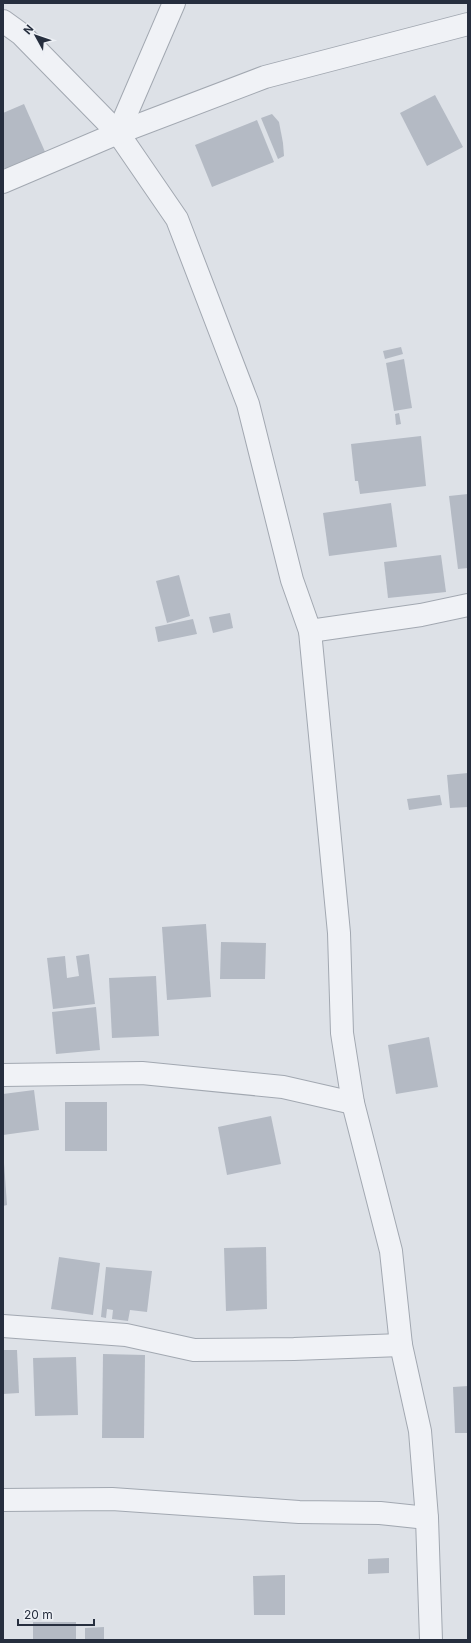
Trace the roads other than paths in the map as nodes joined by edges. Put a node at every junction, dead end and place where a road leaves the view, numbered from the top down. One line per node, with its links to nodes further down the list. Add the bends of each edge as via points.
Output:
1 (174, 3): 4 (street)
2 (3, 21): 4 (street, via 21,34)
3 (468, 24): 4 (street, via 265,77)
4 (118, 133): 5 (street); 7 (street, via 178,219 248,404 292,580)
5 (3, 182)
6 (468, 605): 7 (street, via 421,615)
7 (310, 631): 9 (street, via 339,933 342,1033)
8 (3, 1075): 9 (street, via 142,1073 283,1087)
9 (353, 1103): 11 (street, via 392,1251)
10 (3, 1326): 11 (street, via 126,1335 194,1350)
11 (401, 1345): 13 (street, via 420,1431)
12 (3, 1500): 13 (street, via 112,1499 299,1512 380,1513)
13 (427, 1518): 14 (street)
14 (431, 1640)

